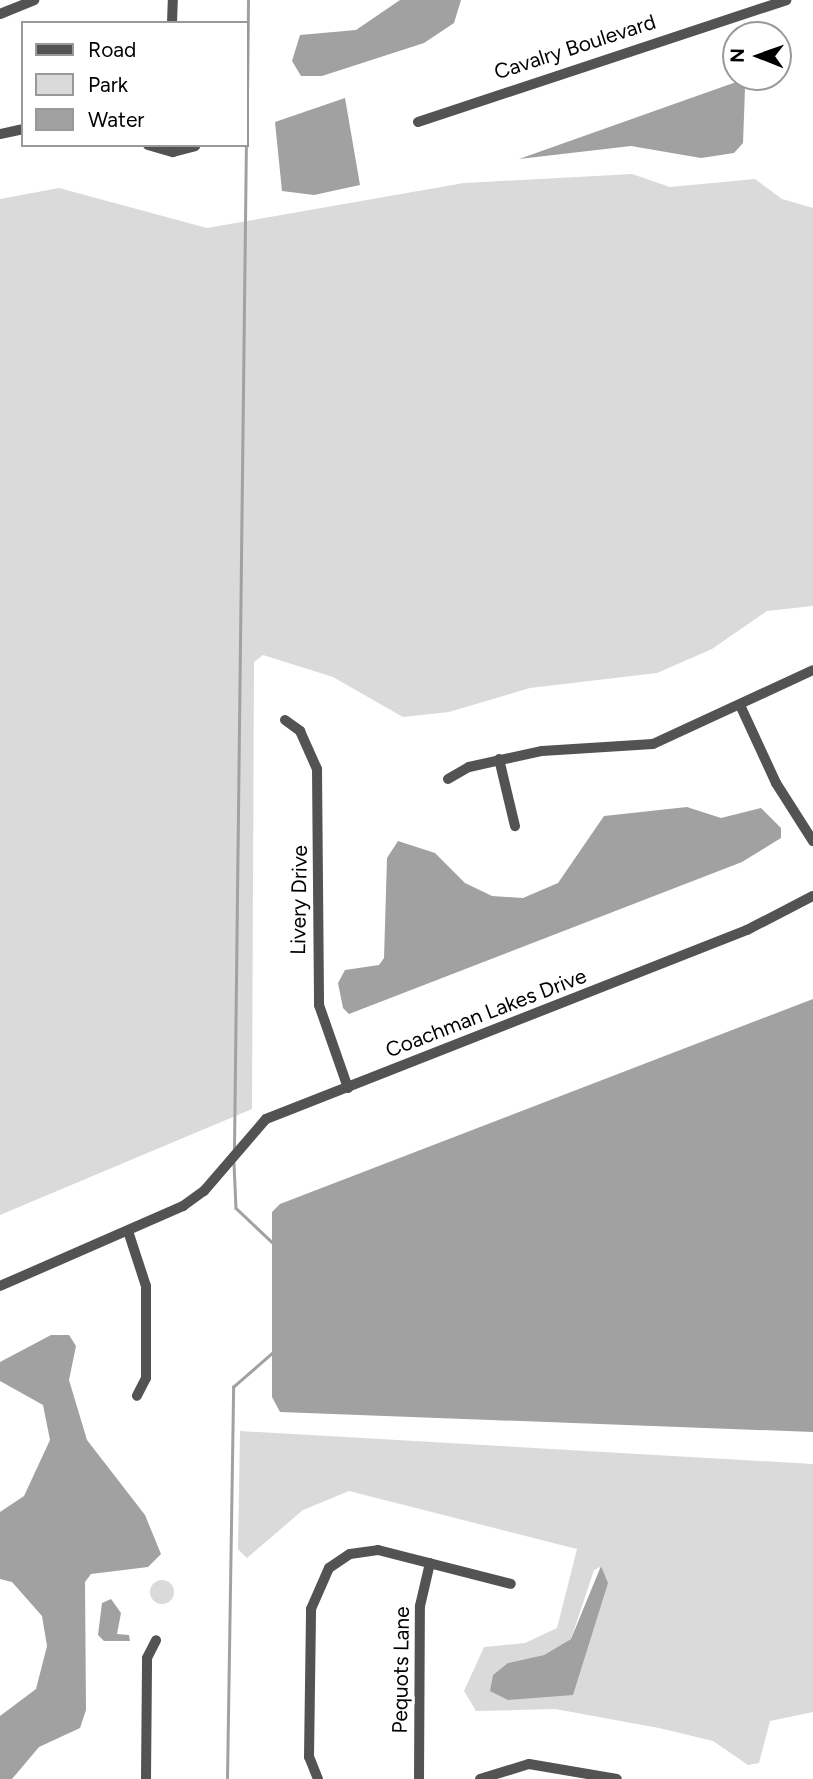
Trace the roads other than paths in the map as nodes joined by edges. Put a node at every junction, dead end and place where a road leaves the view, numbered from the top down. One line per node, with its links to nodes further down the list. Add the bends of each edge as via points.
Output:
1 (34, 0): 4 (street)
2 (173, 0): 5 (street)
3 (786, 0): 6 (street, Cavalry Boulevard)
4 (0, 15)
5 (172, 21)
6 (418, 122)
7 (21, 130): 8 (street)
8 (0, 134)
9 (155, 147): 10 (street, via 173,152)
10 (191, 147)
11 (813, 670): 12 (street)
12 (740, 705): 14 (street, via 653,744); 17 (street, via 776,783)
13 (285, 719): 19 (street, Livery Drive, via 300,731 317,769 318,993)
14 (499, 759): 15 (street); 16 (street)
15 (448, 779)
16 (515, 826)
17 (813, 841)
18 (813, 896): 19 (street, Coachman Lakes Drive, via 747,930)
19 (348, 1088): 20 (street, Coachman Lakes Drive, via 261,1122 197,1197)
20 (128, 1231): 21 (street); 22 (street, via 146,1286 146,1378)
21 (0, 1286)
22 (137, 1396)
23 (430, 1563): 24 (street); 27 (street, via 378,1550 334,1564 316,1587 311,1609 309,1757); 28 (street, Pequots Lane, via 420,1606)
24 (511, 1584)
25 (156, 1640): 26 (street, via 147,1658)
26 (146, 1779)
27 (318, 1779)
28 (419, 1779)
29 (480, 1779): 30 (street, via 529,1764)
30 (618, 1779)

